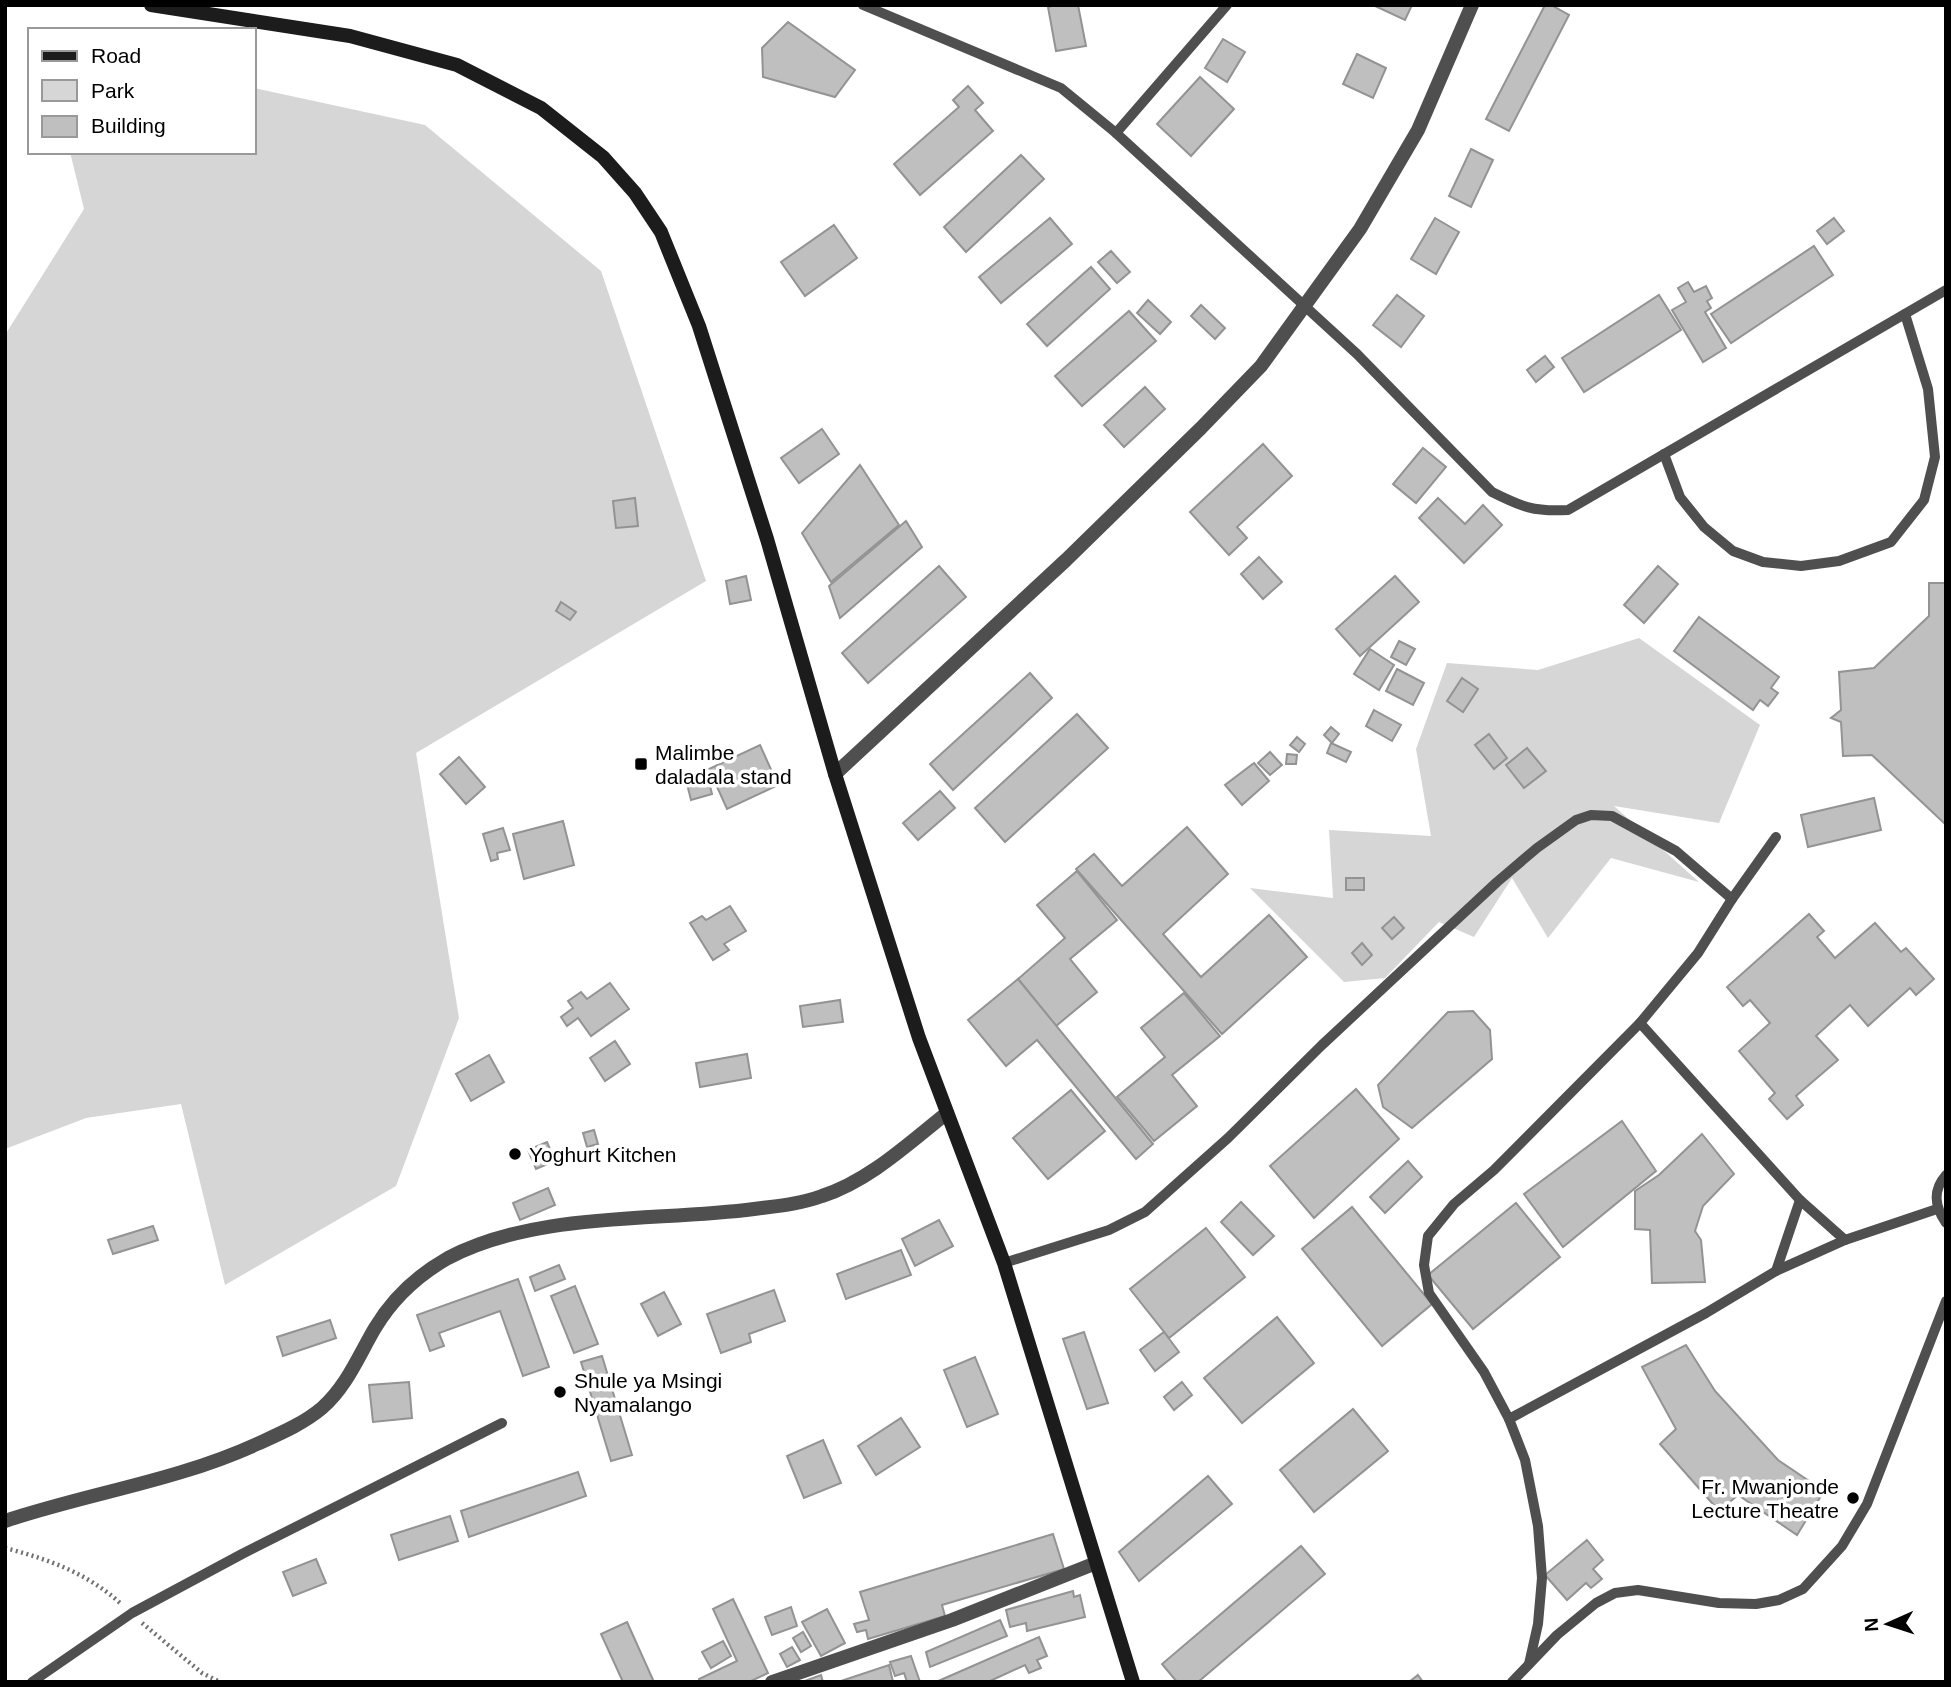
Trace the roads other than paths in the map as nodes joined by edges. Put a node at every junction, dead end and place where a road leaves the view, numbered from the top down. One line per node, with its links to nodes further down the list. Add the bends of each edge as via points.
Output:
1 (151, 5): 10 (main road, via 350,36 457,65 541,107 603,157 661,232 699,326)
2 (863, 5): 5 (lane, via 1061,88)
3 (1227, 5): 5 (lane)
4 (1472, 5): 7 (street, via 1418,130 1360,229)
5 (1116, 134): 7 (lane)
6 (1946, 289): 8 (lane)
7 (1305, 307): 9 (lane, via 1492,492 1517,504 1541,512 1568,510); 10 (street, via 1261,366 1201,428)
8 (1905, 314): 9 (lane); 9 (lane, via 1928,389 1935,457 1924,500 1891,542 1839,561 1801,566 1763,562 1733,551 1704,527 1681,497)
9 (1664, 454)
10 (835, 774): 14 (main road)
11 (1776, 837): 12 (lane)
12 (1732, 899): 13 (lane, via 1698,953); 20 (lane, via 1676,850 1623,821 1601,815 1576,820 1497,883 1145,1212 1109,1230)
13 (1640, 1023): 16 (lane); 23 (lane, via 1494,1170 1454,1204 1428,1236 1424,1265 1429,1293 1484,1372)
14 (947, 1113): 20 (main road); 25 (street, via 885,1161 825,1196 728,1212 504,1235 448,1259 402,1291 376,1326 349,1377 323,1407 289,1430 183,1473)
15 (1946, 1175): 17 (lane, via 1938,1183)
16 (1800, 1200): 19 (lane); 21 (lane)
17 (1937, 1209): 18 (lane); 19 (lane)
18 (1946, 1223)
19 (1845, 1240): 21 (lane)
20 (1004, 1263): 26 (main road)
21 (1776, 1271): 23 (lane)
22 (1946, 1301): 27 (lane, via 1867,1504 1842,1546 1803,1589 1756,1604 1638,1590 1615,1594 1586,1611)
23 (1509, 1419): 27 (lane, via 1525,1460 1538,1526 1542,1578)
24 (502, 1423): 28 (lane, via 132,1614)
25 (5, 1521)
26 (1096, 1563): 29 (street); 30 (main road)
27 (1529, 1664): 31 (lane)
28 (32, 1682)
29 (772, 1682)
30 (1133, 1682)
31 (1512, 1682)

